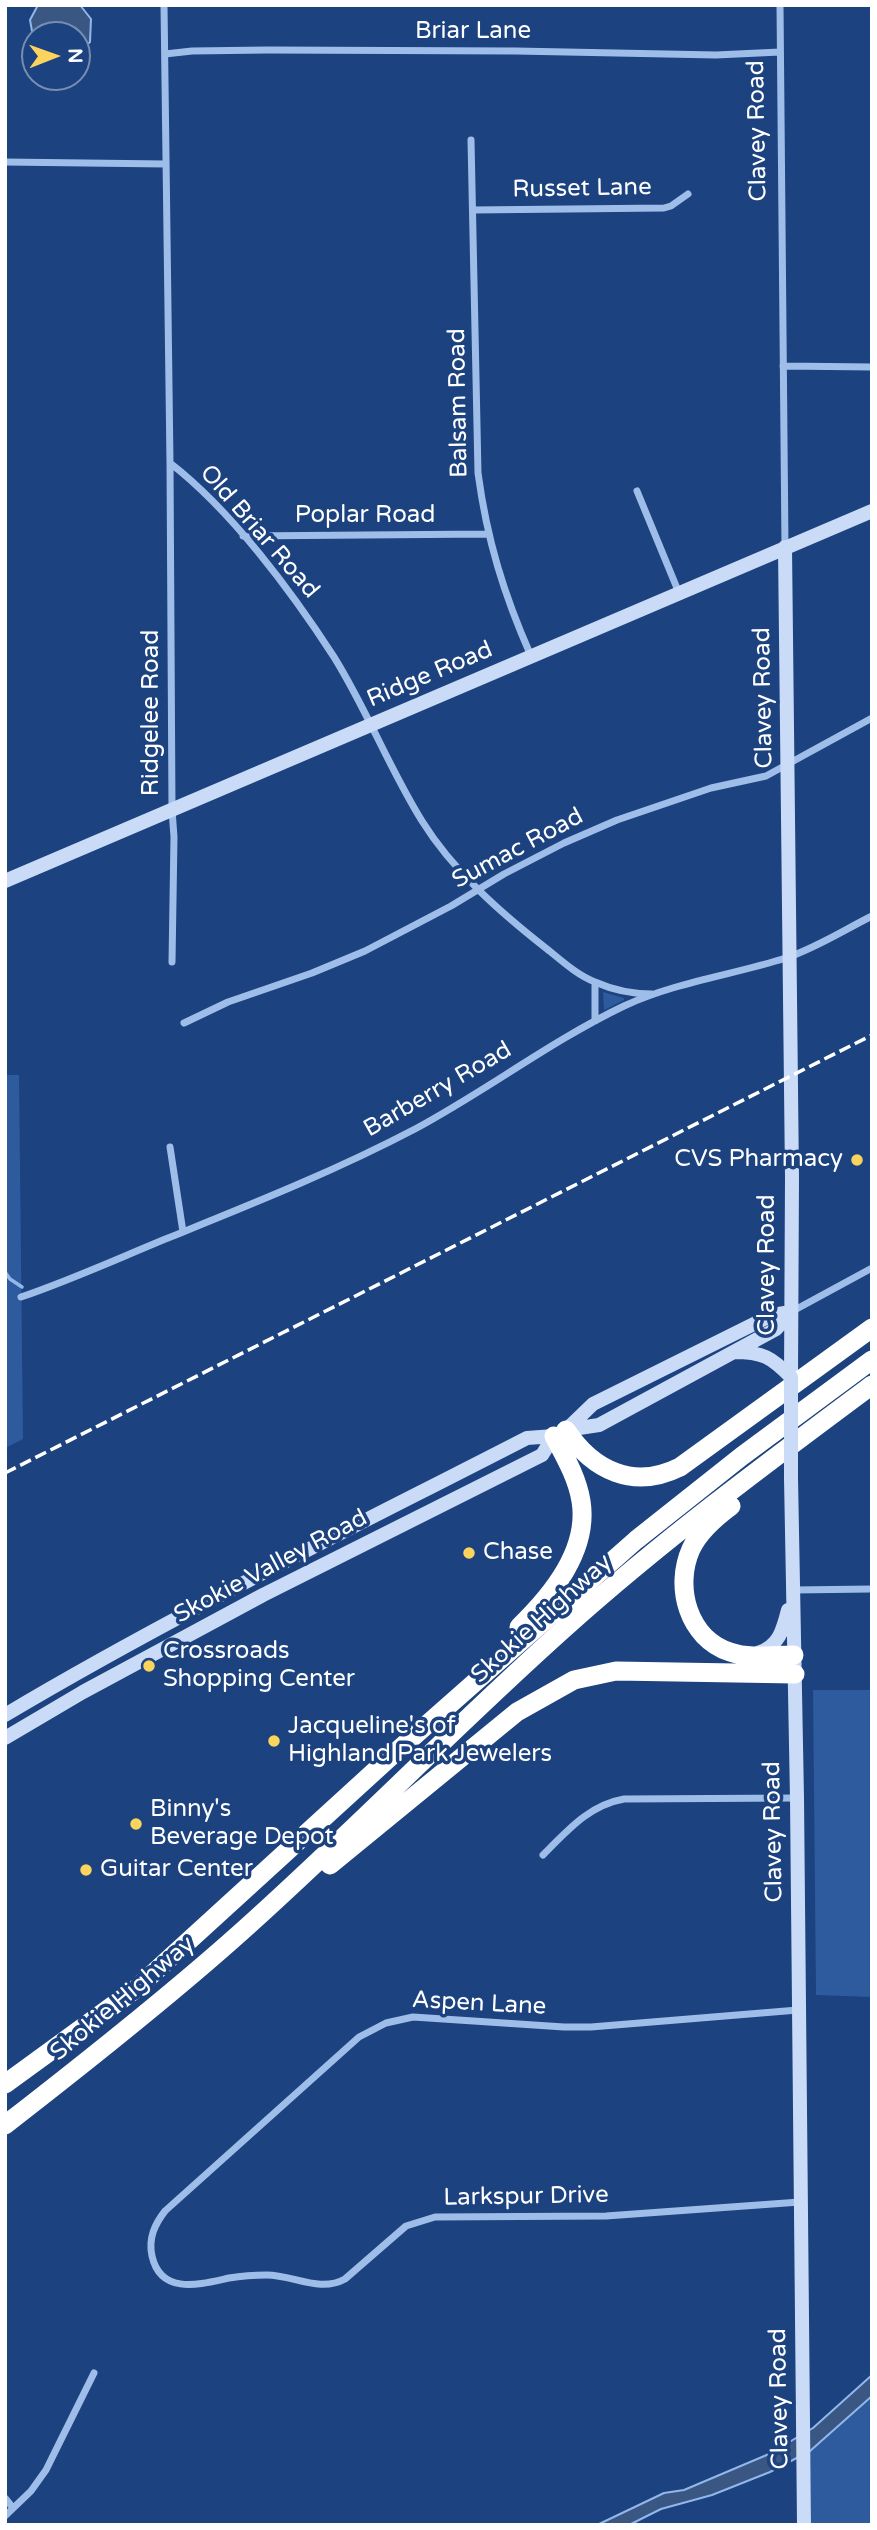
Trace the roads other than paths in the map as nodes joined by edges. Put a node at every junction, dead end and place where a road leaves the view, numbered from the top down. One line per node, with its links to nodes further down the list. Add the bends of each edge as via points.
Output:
1 (164, 5): 4 (street, Old Briar Road)
2 (779, 5): 3 (street, Clavey Road)
3 (780, 52): 4 (street, Briar Lane, via 267,50); 10 (street, Clavey Road)
4 (165, 54): 7 (street, Old Briar Road)
5 (471, 140): 9 (street, Balsam Road)
6 (5, 162): 7 (street)
7 (166, 164): 12 (street, Old Briar Road)
8 (688, 194): 9 (street, Russet Lane, via 664,208)
9 (473, 210): 15 (street, Balsam Road, via 477,457)
10 (783, 366): 11 (street); 17 (street, Clavey Road)
11 (872, 366)
12 (170, 463): 16 (street, Old Briar Road); 23 (street, Ridgelee Road)
13 (637, 491): 18 (street)
14 (872, 510): 17 (main road, Ridge Road)
15 (487, 534): 16 (street, Poplar Road); 19 (street, Balsam Road, via 499,578)
16 (243, 536): 21 (street, Old Briar Road, via 311,623)
17 (785, 547): 18 (main road, Ridge Road); 22 (main road, Clavey Road)
18 (680, 593): 19 (main road, Ridge Road)
19 (531, 656): 21 (main road, Ridge Road)
20 (872, 718): 22 (street, Sumac Road)
21 (372, 724): 23 (main road, Ridge Road); 25 (street, Old Briar Road, via 422,822)
22 (788, 764): 25 (street, Sumac Road, via 766,776 711,788 617,820); 27 (main road, Clavey Road)
23 (172, 810): 24 (main road, Ridge Road); 28 (street, Ridgelee Road)
24 (5, 881)
25 (479, 889): 29 (street, Old Briar Road, via 527,934); 32 (street, Sumac Road, via 365,951)
26 (872, 916): 27 (street, Barberry Road)
27 (790, 957): 30 (street, Barberry Road); 37 (main road, Clavey Road)
28 (172, 962)
29 (595, 982): 30 (street, Old Briar Road, via 634,994); 31 (street)
30 (652, 994): 31 (street, Barberry Road)
31 (595, 1021): 34 (street, Barberry Road, via 414,1129 282,1193)
32 (184, 1023)
33 (170, 1147): 34 (street)
34 (183, 1232): 36 (street, Barberry Road)
35 (872, 1268): 37 (street, Skokie Valley Road)
36 (21, 1297)
37 (791, 1312): 39 (main road, Skokie Valley Road, via 776,1329); 41 (main road, Clavey Road); 44 (main road, Skokie Valley Road, via 772,1315 593,1404)
38 (872, 1328): 44 (highway, via 663,1475 629,1478 613,1472)
39 (732, 1352): 41 (main road, via 770,1357); 44 (main road, Skokie Valley Road, via 598,1425)
40 (872, 1360): 54 (highway, Skokie Highway, via 636,1540)
41 (791, 1377): 46 (main road, Clavey Road, bridge)
42 (872, 1385): 58 (highway, Skokie Highway, via 649,1556 565,1628)
43 (872, 1398): 49 (highway, via 718,1516 692,1547 683,1586 693,1620 717,1646)
44 (560, 1433): 47 (main road, Skokie Valley Road, via 526,1439); 48 (main road, Skokie Valley Road, via 542,1455); 54 (highway, via 581,1502 580,1530 569,1562 546,1599)
45 (872, 1589): 46 (street)
46 (792, 1591): 49 (main road, via 775,1643); 50 (main road, Clavey Road)
47 (148, 1633): 48 (main road); 51 (main road, Skokie Valley Road)
48 (157, 1652): 52 (main road, Skokie Valley Road)
49 (745, 1656): 50 (highway)
50 (794, 1664): 56 (main road, Clavey Road); 58 (highway, via 616,1671 574,1680 517,1712)
51 (73, 1675): 52 (main road); 53 (main road, Skokie Valley Road)
52 (83, 1692): 55 (main road, Skokie Valley Road)
53 (5, 1715)
54 (416, 1735): 60 (highway, Skokie Highway, via 137,1988)
55 (5, 1738)
56 (797, 1798): 57 (street, via 608,1801 591,1810); 59 (main road, Clavey Road)
57 (543, 1855)
58 (240, 1933): 61 (highway, Skokie Highway)
59 (799, 2010): 62 (main road, Clavey Road); 63 (street, Aspen Lane, via 564,2027 413,2017 372,2029 324,2067 158,2221 150,2241 157,2267 174,2282)
60 (5, 2082)
61 (5, 2125)
62 (800, 2202): 63 (street, Larkspur Drive, via 606,2216 435,2217 406,2226 334,2285 269,2275); 68 (main road, Clavey Road)
63 (195, 2286)
64 (94, 2373): 66 (street, via 46,2470)
65 (5, 2498): 66 (street)
66 (13, 2508): 67 (street)
67 (5, 2516)
68 (804, 2525)

